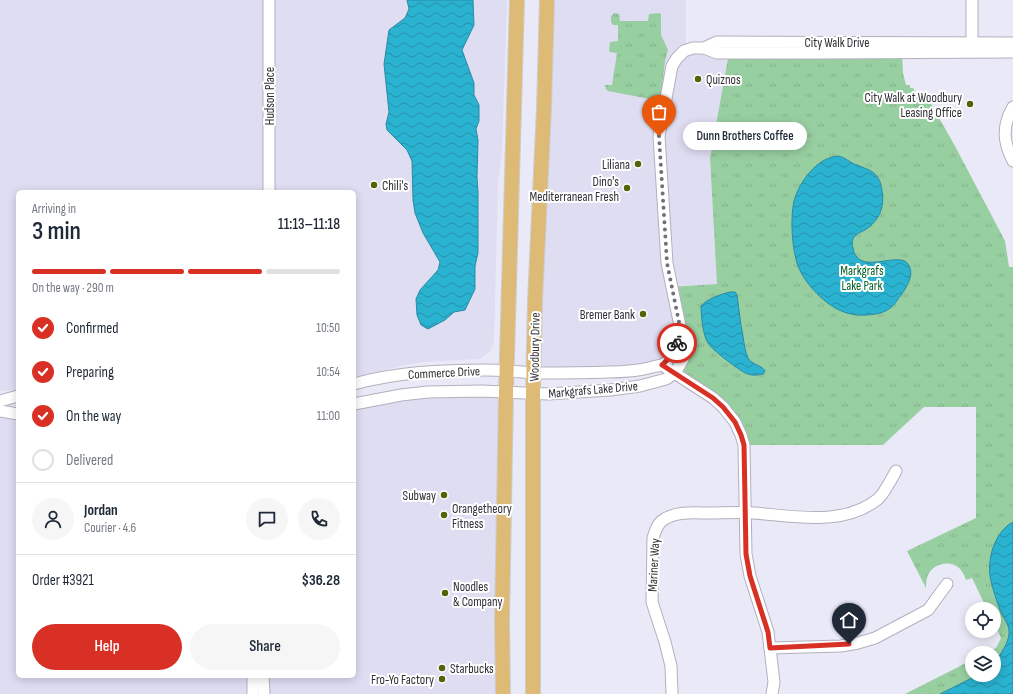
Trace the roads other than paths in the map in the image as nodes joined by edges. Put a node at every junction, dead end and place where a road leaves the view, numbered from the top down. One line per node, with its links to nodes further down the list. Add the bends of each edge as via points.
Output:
1 (269, 0): 10 (street, Hudson Place)
2 (517, 0): 13 (main road, Woodbury Drive)
3 (547, 0): 14 (main road, Woodbury Drive)
4 (972, 0): 6 (street)
5 (1013, 43): 6 (street, City Walk Drive)
6 (972, 47): 7 (street, City Walk Drive); 11 (street, City Walk Drive, via 828,53 718,52 693,48 678,56 673,62 659,134 667,263)
7 (1013, 52)
8 (1013, 107): 9 (street, via 1005,129 1006,144)
9 (1013, 161)
10 (269, 190)
11 (681, 332): 12 (street, via 672,354); 15 (street, City Walk Drive, via 686,348 683,360)
12 (662, 365): 14 (street, Markgrafs Lake Drive, via 618,372); 15 (street)
13 (506, 371): 14 (street, Commerce Drive); 16 (street, Commerce Drive, via 416,373); 17 (main road, Woodbury Drive)
14 (534, 372): 18 (main road, Woodbury Drive)
15 (675, 373): 18 (street, Markgrafs Lake Drive, via 640,386 584,392); 25 (street, via 713,398 730,415 738,428 744,445)
16 (356, 383)
17 (506, 392): 18 (street, Commerce Drive); 21 (street, Commerce Drive, via 401,394); 32 (main road, Woodbury Drive)
18 (533, 393): 33 (main road, Woodbury Drive)
19 (16, 397): 20 (street)
20 (0, 401)
21 (356, 404)
22 (0, 411): 23 (street)
23 (16, 414)
24 (896, 471): 25 (street, Mariner Way, via 880,498 852,512 821,518)
25 (746, 512): 27 (street, via 746,554 750,576 768,632); 34 (street, Mariner Way, via 673,515 662,521 656,529 653,543 652,602 666,642 671,666)
26 (947, 584): 27 (street, via 928,610 875,638 841,646)
27 (770, 648): 35 (street, via 774,682)
28 (253, 678): 30 (street)
29 (263, 678): 31 (street)
30 (253, 694)
31 (264, 694)
32 (503, 694)
33 (533, 694)
34 (672, 694)
35 (772, 694)

